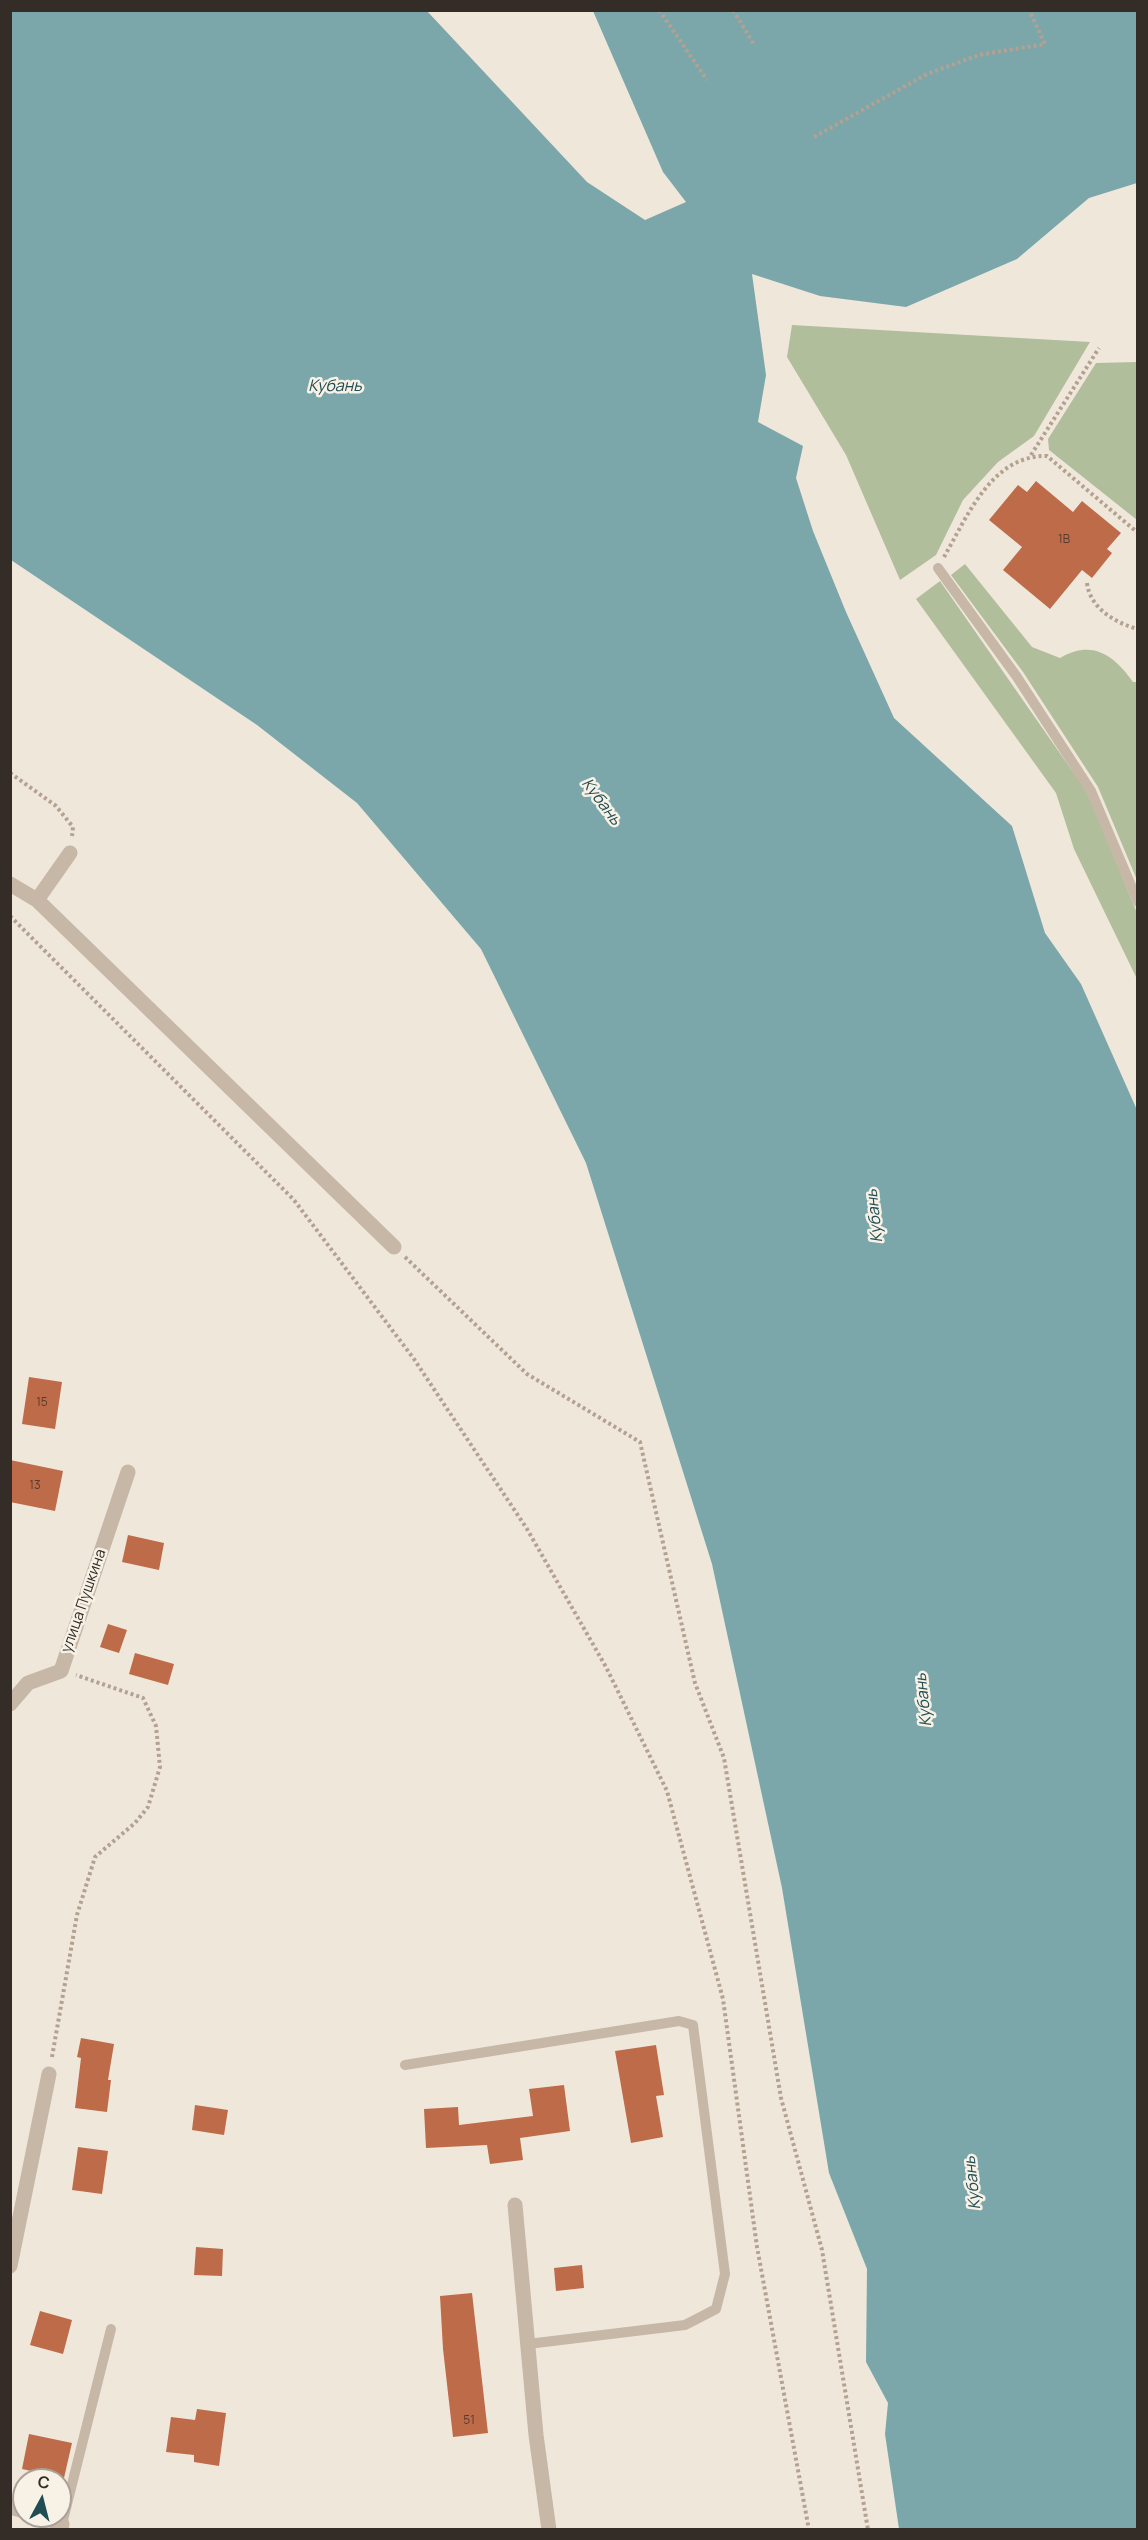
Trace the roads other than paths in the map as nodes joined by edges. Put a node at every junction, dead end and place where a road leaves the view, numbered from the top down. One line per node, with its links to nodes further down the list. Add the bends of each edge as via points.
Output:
1 (938, 568): 5 (lane, via 1017,677 1091,791)
2 (70, 853): 4 (street)
3 (10, 884): 4 (street)
4 (37, 900): 6 (street)
5 (1137, 902)
6 (394, 1246)
7 (128, 1472): 8 (street, улица Пушкина, via 61,1671 28,1683)
8 (10, 1704)
9 (405, 2065): 14 (lane, via 679,2021 693,2025 725,2274 716,2309 685,2325)
10 (49, 2074): 12 (street)
11 (515, 2205): 14 (street)
12 (10, 2266)
13 (111, 2329): 15 (lane)
14 (528, 2344): 16 (street)
15 (72, 2487)
16 (549, 2529)

